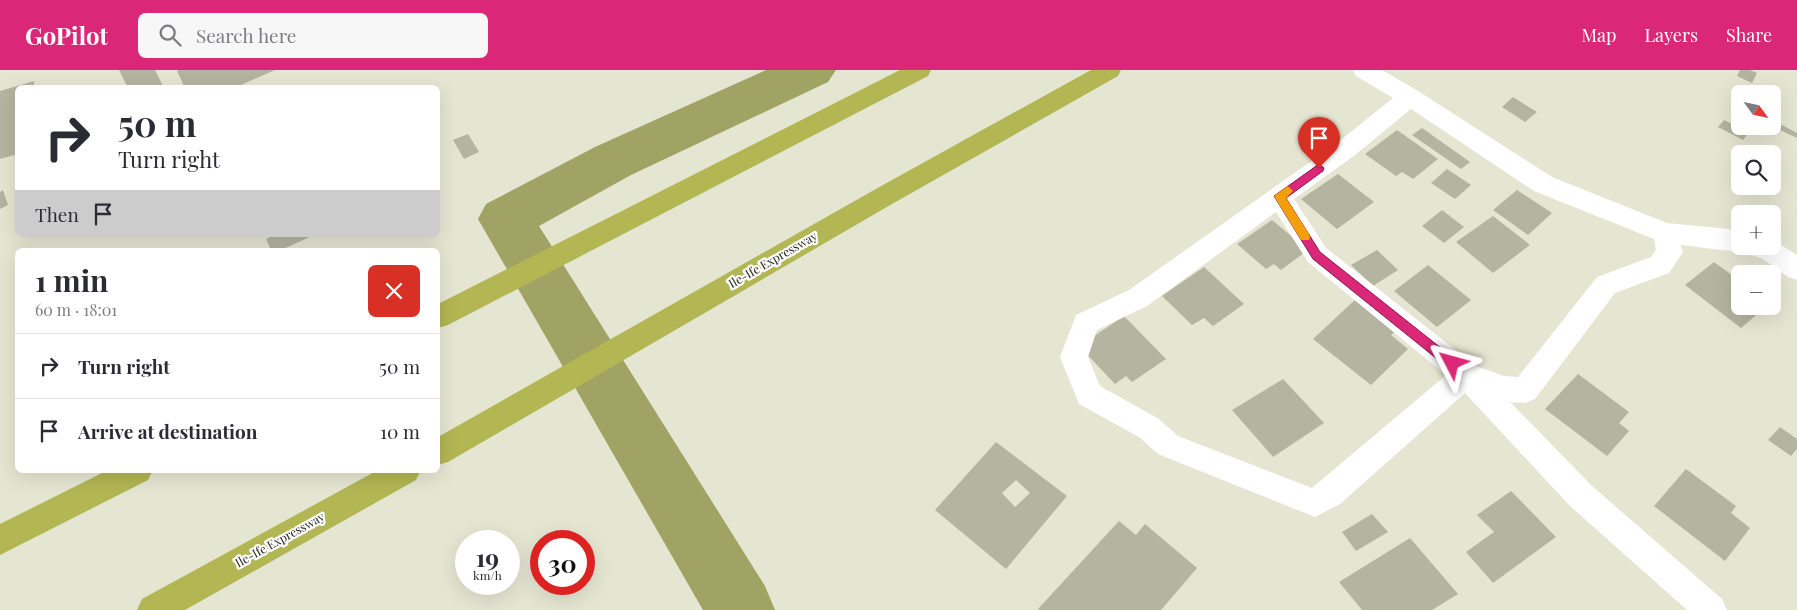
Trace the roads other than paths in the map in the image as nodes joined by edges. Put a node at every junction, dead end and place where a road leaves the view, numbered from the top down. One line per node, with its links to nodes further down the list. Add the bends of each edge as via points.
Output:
1 (920, 70): 10 (highway)
2 (1110, 70): 12 (highway, Ile-Ife Expressway, via 883,196)
3 (1364, 70): 4 (street)
4 (1410, 97): 5 (street, via 1346,149); 6 (street, via 1543,184)
5 (1279, 196): 11 (street, via 1317,256); 11 (street, via 1138,298 1086,323 1074,357 1089,395 1149,428 1168,444 1314,503 1329,494)
6 (1665, 233): 7 (street); 11 (street, via 1670,252 1660,265 1606,286 1525,390 1504,388)
7 (1731, 239)
8 (1776, 255): 9 (street)
9 (1797, 269)
10 (440, 316)
11 (1466, 375): 17 (street, via 1581,496)
12 (440, 451)
13 (132, 473): 15 (highway)
14 (398, 473): 16 (highway, Ile-Ife Expressway)
15 (0, 540)
16 (153, 610)
17 (1711, 610)

